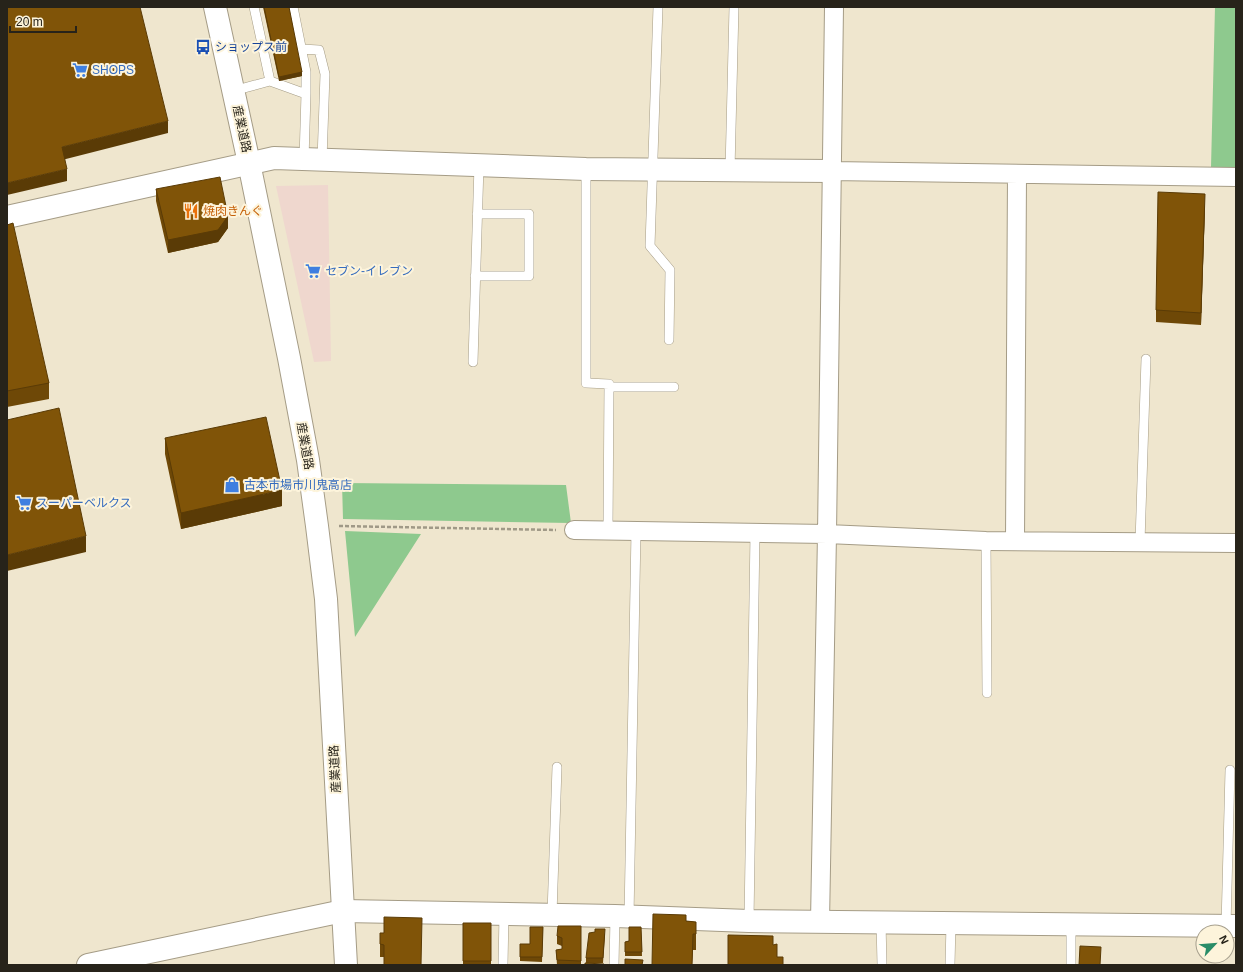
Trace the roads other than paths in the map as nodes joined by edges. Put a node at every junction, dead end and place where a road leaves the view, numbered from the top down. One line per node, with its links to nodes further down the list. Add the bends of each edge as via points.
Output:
1 (215, 7): 9 (street, 産業道路)
2 (254, 7): 8 (lane)
3 (293, 7): 7 (lane)
4 (658, 7): 15 (lane)
5 (734, 7): 16 (lane)
6 (834, 7): 17 (street)
7 (302, 49): 10 (lane); 11 (lane, via 319,50 325,74)
8 (270, 82): 9 (lane); 10 (lane)
9 (233, 91): 12 (street, 産業道路)
10 (306, 94): 11 (lane)
11 (313, 160): 12 (street, via 274,158); 13 (street)
12 (249, 163): 21 (street); 40 (street, 産業道路, via 289,358 317,526 326,599)
13 (479, 165): 14 (street); 20 (lane)
14 (586, 169): 15 (street); 26 (lane, via 586,384 609,384)
15 (652, 169): 16 (street); 23 (lane, via 650,246 670,270)
16 (730, 170): 17 (street)
17 (831, 171): 18 (street); 32 (street)
18 (1017, 175): 19 (street); 34 (street)
19 (1236, 177)
20 (477, 214): 22 (lane); 22 (lane, via 529,214 529,276)
21 (7, 217)
22 (475, 276): 25 (lane)
23 (669, 340)
24 (1146, 359): 35 (lane)
25 (473, 362)
26 (609, 387): 27 (lane); 29 (lane)
27 (674, 387)
28 (574, 530): 29 (street)
29 (608, 530): 30 (street)
30 (636, 531): 31 (street); 43 (lane)
31 (755, 533): 32 (street); 44 (lane)
32 (827, 534): 33 (street); 45 (street)
33 (986, 541): 34 (street); 37 (lane)
34 (1015, 541): 35 (street)
35 (1140, 542): 36 (street)
36 (1236, 543)
37 (987, 693)
38 (557, 767): 42 (lane)
39 (1230, 770): 49 (lane)
40 (343, 910): 41 (street); 51 (street); 52 (street, 産業道路)
41 (504, 914): 42 (street); 53 (lane)
42 (552, 914): 43 (street)
43 (622, 916): 44 (street); 54 (lane)
44 (749, 921): 45 (street)
45 (820, 922): 46 (street)
46 (881, 922): 47 (street); 55 (lane)
47 (951, 923): 48 (street); 56 (lane)
48 (1071, 924): 50 (street); 57 (lane)
49 (1231, 924)
50 (1195, 926)
51 (88, 965)
52 (346, 965)
53 (503, 965)
54 (614, 965)
55 (882, 965)
56 (950, 965)
57 (1071, 965)

